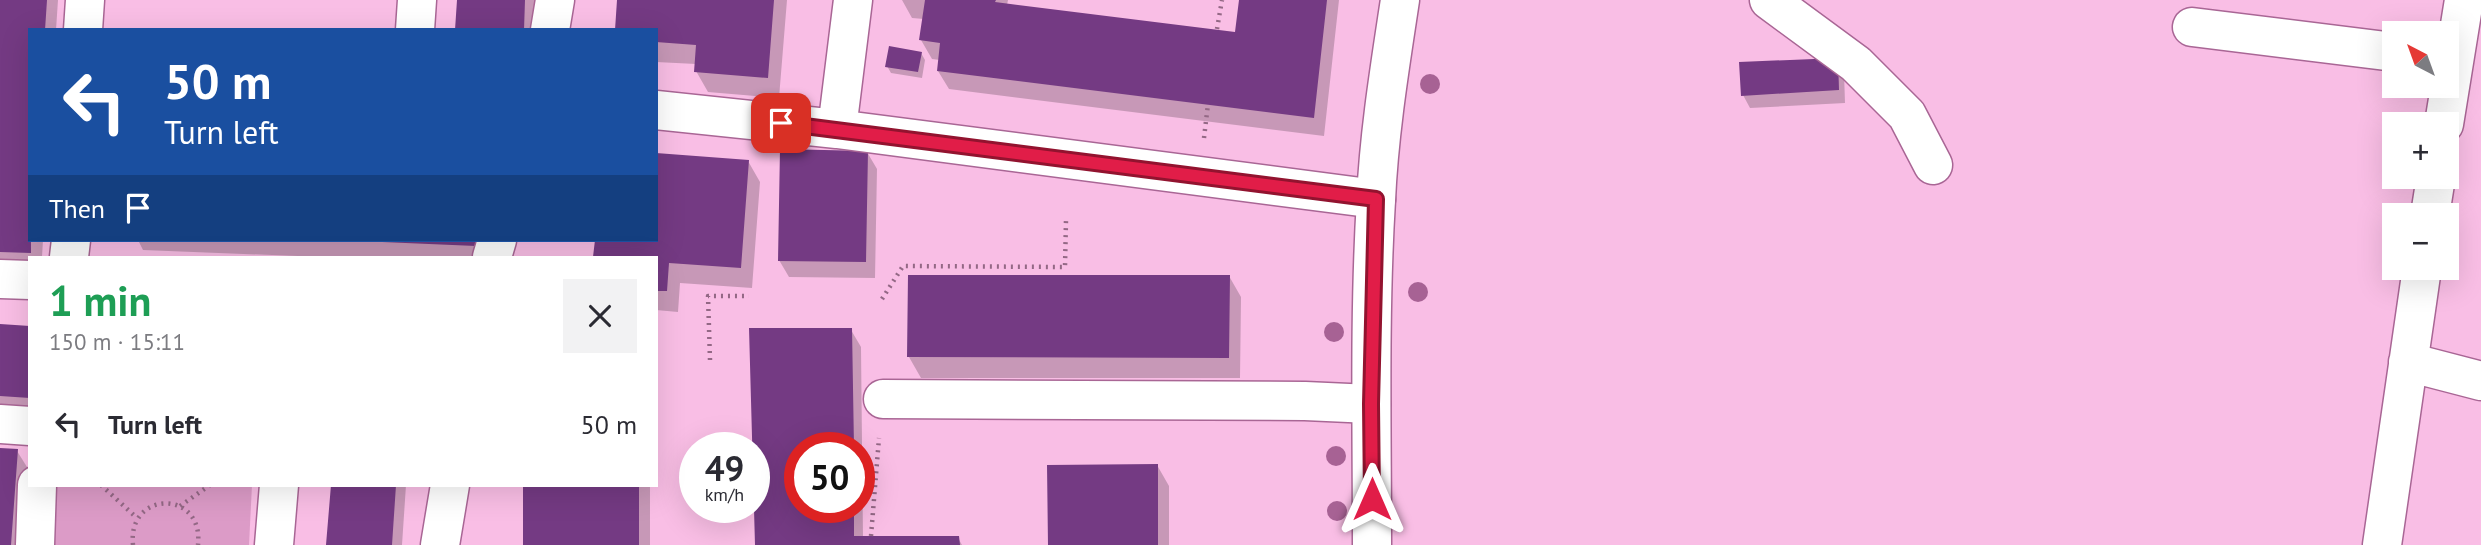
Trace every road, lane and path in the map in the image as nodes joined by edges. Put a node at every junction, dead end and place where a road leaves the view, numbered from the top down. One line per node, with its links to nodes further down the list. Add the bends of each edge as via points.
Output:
1 (85, 0): 10 (street)
2 (417, 0): 11 (street)
3 (555, 0): 12 (street)
4 (853, 0): 18 (street)
5 (1221, 0): 13 (path)
6 (1399, 0): 20 (street)
7 (1769, 0): 19 (street, via 1856,64 1907,115)
8 (2464, 0): 15 (street)
9 (2192, 27): 14 (street)
10 (83, 28)
11 (415, 28)
12 (550, 28)
13 (1217, 29)
14 (2382, 51)
15 (2461, 61): 17 (street)
16 (658, 110): 18 (street)
17 (2447, 112)
18 (837, 129): 20 (street)
19 (1933, 165)
20 (1376, 199): 31 (street)
21 (1066, 220): 26 (path, via 1065,267 903,266)
22 (0, 279): 23 (street)
23 (28, 280)
24 (2420, 280): 28 (street)
25 (749, 296): 27 (path, via 708,296)
26 (882, 299)
27 (710, 360)
28 (2408, 362): 29 (street); 48 (street)
29 (2481, 381)
30 (883, 399): 31 (street); 41 (path)
31 (1371, 404): 47 (street)
32 (0, 424): 33 (street)
33 (28, 426)
34 (37, 487): 42 (street)
35 (103, 487): 40 (path)
36 (207, 487): 39 (path)
37 (279, 487): 45 (street)
38 (450, 487): 46 (street)
39 (180, 506): 40 (path, via 161,503); 44 (path, via 196,522)
40 (137, 518): 43 (path)
41 (871, 536)
42 (35, 545)
43 (133, 545)
44 (198, 545)
45 (274, 545)
46 (440, 545)
47 (1372, 545)
48 (2382, 545)

